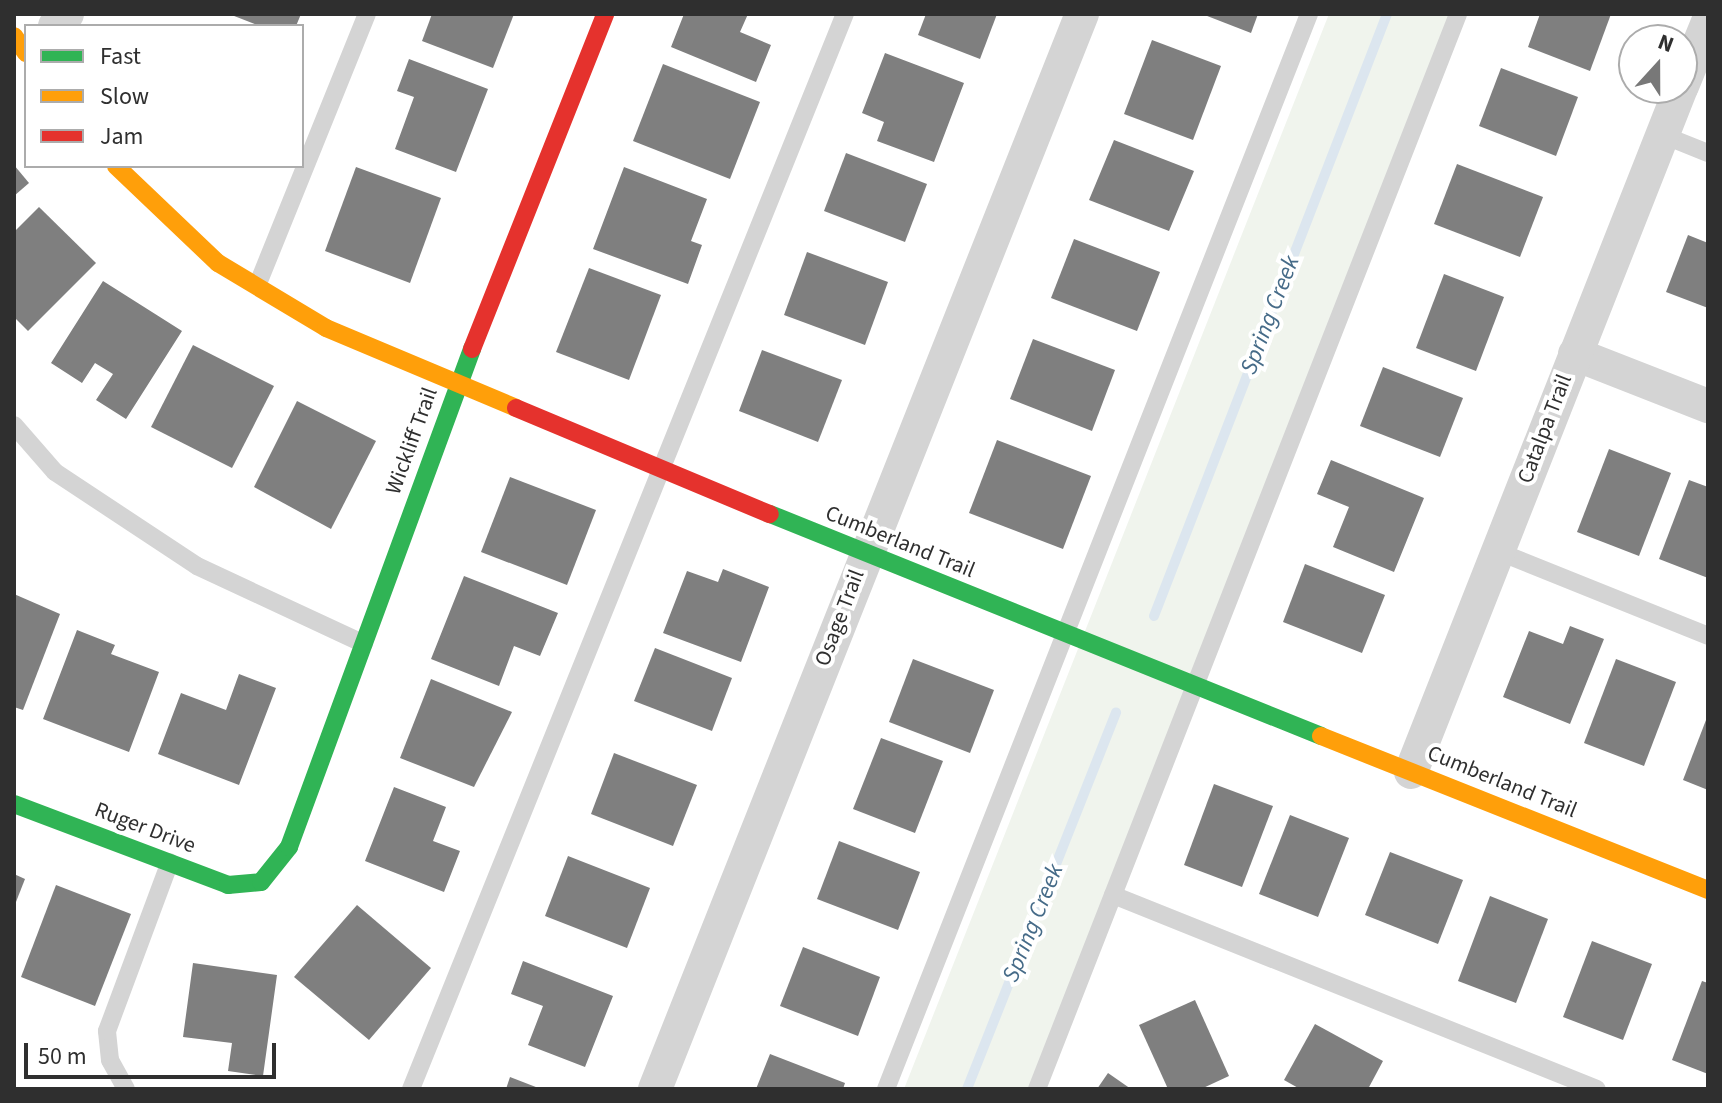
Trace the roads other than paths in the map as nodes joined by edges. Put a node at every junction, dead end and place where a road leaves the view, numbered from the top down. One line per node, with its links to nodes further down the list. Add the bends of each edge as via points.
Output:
1 (367, 14): 13 (lane)
2 (605, 14): 15 (street, Wickliff Trail)
3 (845, 14): 18 (lane)
4 (1082, 14): 20 (street, Osage Trail)
5 (1309, 14): 21 (lane)
6 (1458, 14): 24 (lane)
7 (1708, 22): 8 (street, Catalpa Trail)
8 (1698, 47)
9 (1675, 104): 10 (street, Catalpa Trail)
10 (1663, 135): 11 (lane); 14 (street, Catalpa Trail)
11 (1708, 153)
12 (118, 168): 13 (street, Cumberland Trail, via 218,263)
13 (256, 288): 15 (street, Cumberland Trail, via 326,328)
14 (1575, 354): 16 (street); 19 (street, Catalpa Trail)
15 (458, 385): 18 (street, Cumberland Trail); 23 (street, Wickliff Trail)
16 (1708, 406)
17 (14, 425): 23 (lane, via 55,472 197,566)
18 (664, 470): 20 (street, Cumberland Trail); 32 (lane)
19 (1497, 551): 22 (lane); 25 (street, Catalpa Trail)
20 (865, 554): 21 (street, Cumberland Trail); 33 (street, Osage Trail)
21 (1065, 634): 24 (street, Cumberland Trail); 34 (lane)
22 (1708, 636)
23 (364, 644): 28 (street, Wickliff Trail, via 289,847)
24 (1196, 685): 25 (street, Cumberland Trail); 30 (lane)
25 (1411, 772): 29 (street, Cumberland Trail)
26 (14, 804): 27 (street, Ruger Drive)
27 (170, 862): 28 (street, Ruger Drive, via 228,885); 31 (lane, via 107,1031 110,1060)
28 (261, 882)
29 (1708, 890)
30 (1113, 895): 35 (lane); 36 (lane)
31 (126, 1089)
32 (411, 1089)
33 (655, 1089)
34 (886, 1089)
35 (1037, 1089)
36 (1597, 1089)

